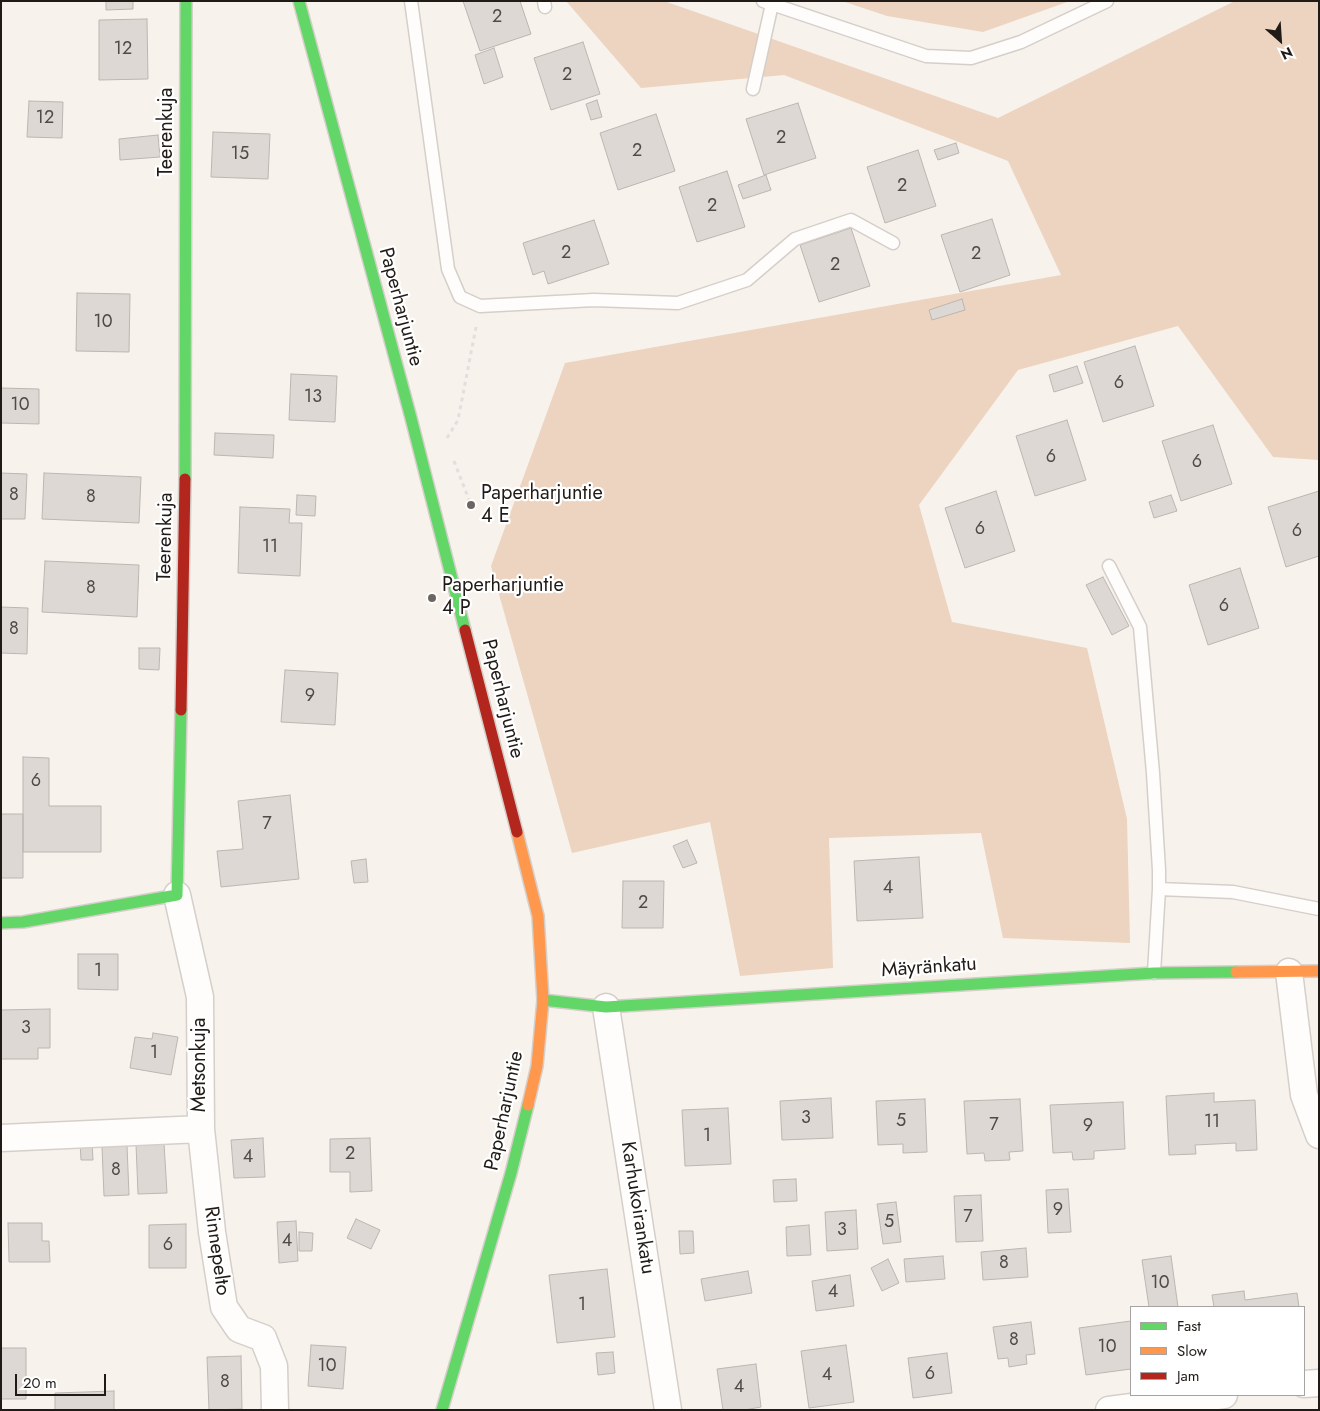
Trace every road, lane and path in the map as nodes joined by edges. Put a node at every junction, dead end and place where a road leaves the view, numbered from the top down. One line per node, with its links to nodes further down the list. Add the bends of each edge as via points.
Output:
1 (186, 1): 12 (street, Teerenkuja, via 185,530)
2 (299, 1): 18 (street, Paperharjuntie, via 411,418 538,916)
3 (411, 1): 8 (lane, via 448,269 460,297)
4 (1107, 1): 5 (lane, via 1022,42 971,58 926,56)
5 (767, 3): 6 (lane)
6 (752, 89)
7 (892, 243): 8 (lane, via 851,220 795,239 747,280 678,303 594,300)
8 (480, 306): 9 (path, via 458,420)
9 (446, 441)
10 (1108, 566): 11 (lane, via 1140,627)
11 (1159, 889): 13 (lane, via 1233,892); 17 (lane)
12 (177, 895): 14 (street); 20 (street, Metsonkuja, via 200,997)
13 (1319, 909)
14 (1, 923)
15 (1319, 971): 16 (street, Mäyränkatu)
16 (1289, 972): 17 (street, Mäyränkatu); 21 (street, via 1304,1095)
17 (1154, 973): 19 (street, Mäyränkatu)
18 (543, 1000): 19 (street, Mäyränkatu); 27 (street, Paperharjuntie, via 537,1066 515,1156)
19 (606, 1007): 28 (street, Karhukoirankatu)
20 (200, 1129): 22 (street, Metsonkuja); 26 (street, Rinnepelto, via 224,1307 239,1329 263,1338 274,1366)
21 (1319, 1135)
22 (1, 1138)
23 (1319, 1382): 24 (street)
24 (1305, 1384)
25 (1216, 1396): 29 (street)
26 (275, 1410)
27 (442, 1410)
28 (668, 1410)
29 (1109, 1410)

